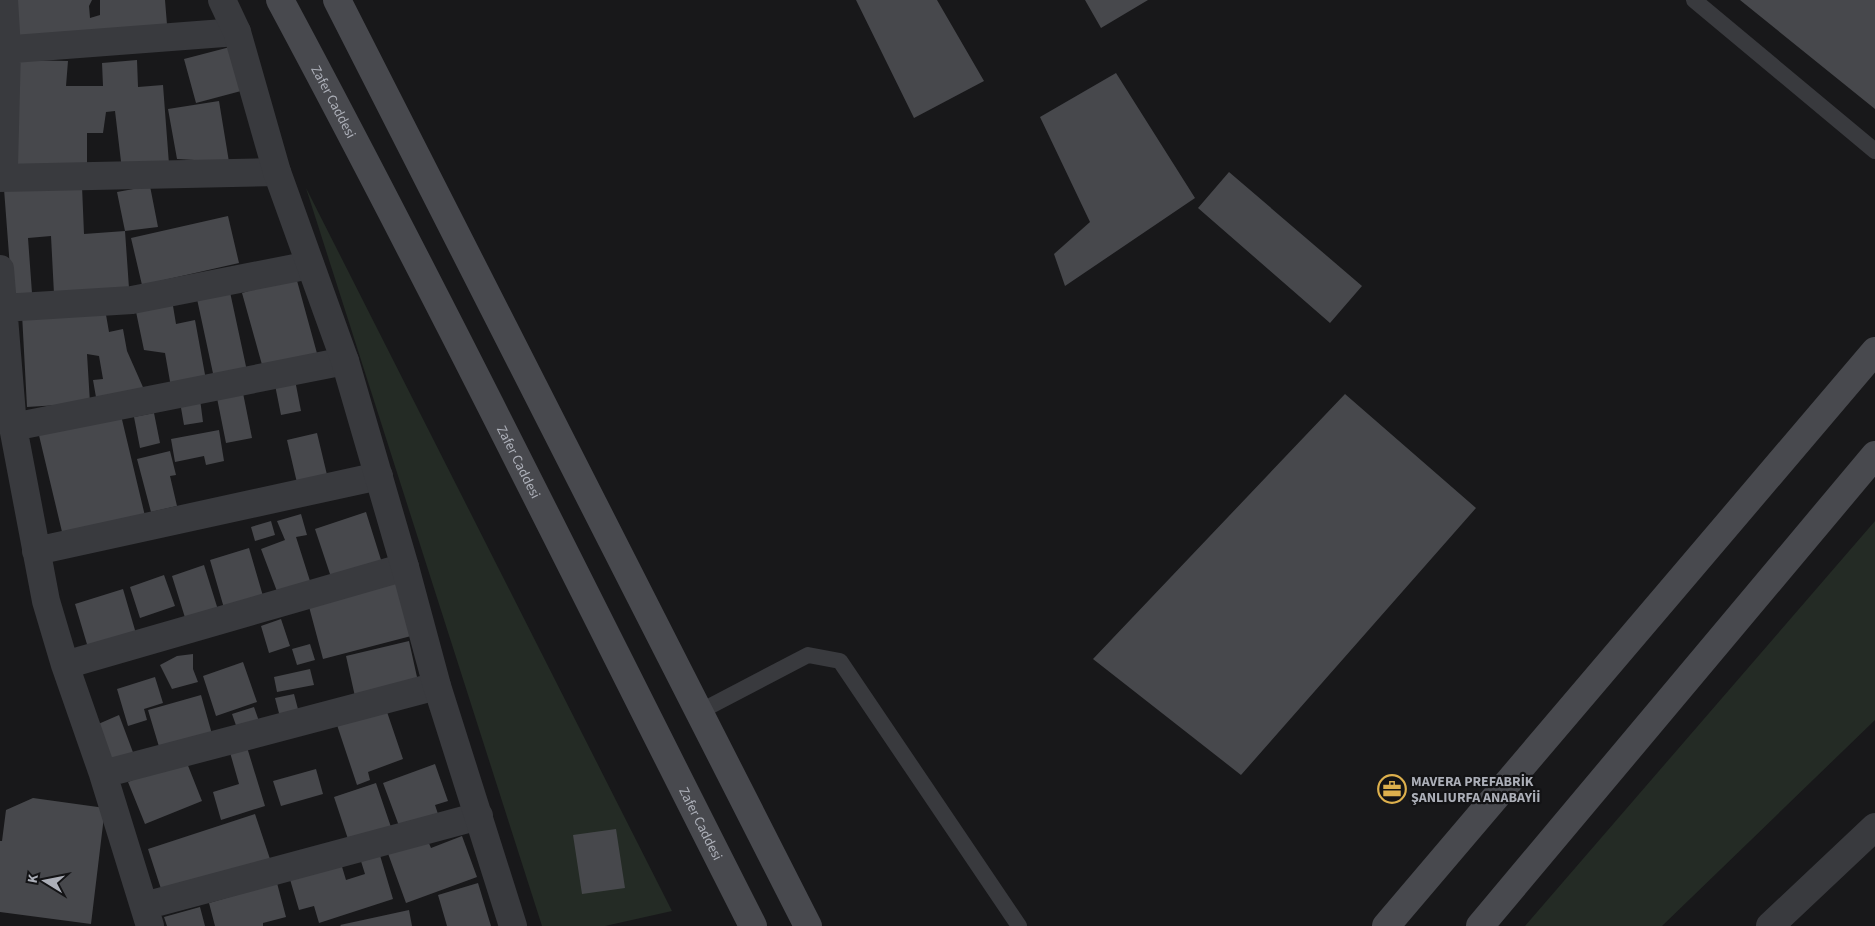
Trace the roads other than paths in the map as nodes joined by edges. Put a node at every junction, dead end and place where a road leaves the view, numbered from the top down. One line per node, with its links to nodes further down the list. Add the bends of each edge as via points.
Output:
1 (4, 0): 7 (street)
2 (222, 0): 6 (street)
3 (280, 0): 31 (main road, Zafer Caddesi, via 390,206)
4 (337, 0): 25 (main road)
5 (1694, 0): 8 (lane)
6 (237, 32): 7 (street); 10 (street)
7 (4, 50): 9 (street, via 4,166)
8 (1875, 151)
9 (0, 170)
10 (277, 172): 11 (street); 12 (street)
11 (0, 178)
12 (310, 265): 14 (street, via 132,300); 16 (street)
13 (0, 269): 14 (street)
14 (3, 308): 17 (street)
15 (1875, 351): 34 (main road)
16 (345, 361): 17 (street); 20 (street)
17 (13, 427): 19 (street)
18 (1875, 455): 35 (main road)
19 (10, 473): 21 (street)
20 (379, 476): 21 (street); 22 (street)
21 (36, 551): 23 (street, via 46,601)
22 (405, 567): 23 (street); 24 (street)
23 (65, 665): 26 (street)
24 (436, 686): 26 (street); 27 (street)
25 (699, 712): 32 (main road); 33 (lane, via 808,656 840,661)
26 (103, 774): 29 (street)
27 (478, 816): 29 (street); 30 (street)
28 (1875, 827): 36 (street)
29 (147, 916)
30 (513, 926)
31 (753, 926)
32 (808, 926)
33 (1019, 926)
34 (1386, 926)
35 (1480, 926)
36 (1770, 926)

